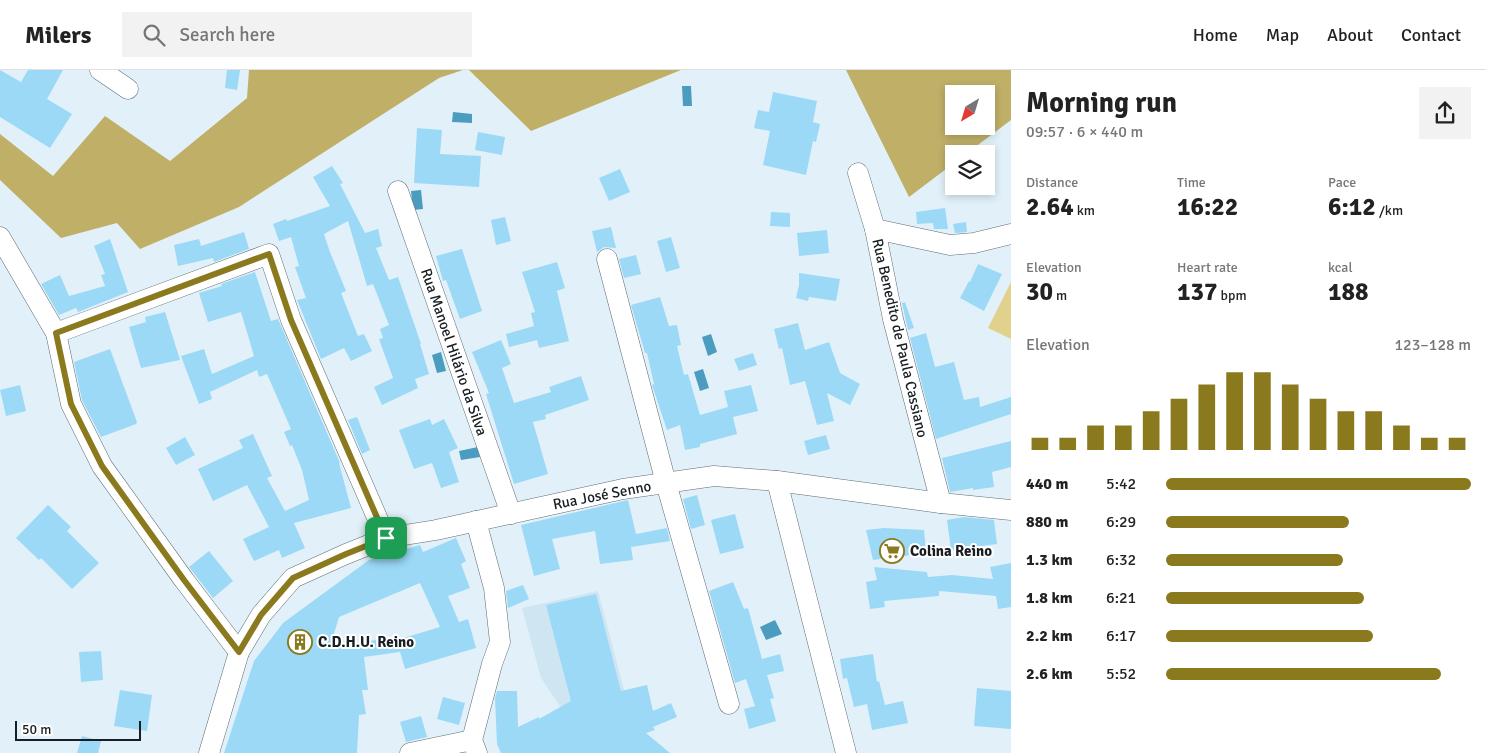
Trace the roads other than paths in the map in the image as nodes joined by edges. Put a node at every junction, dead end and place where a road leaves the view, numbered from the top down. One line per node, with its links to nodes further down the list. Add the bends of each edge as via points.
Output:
1 (100, 70): 2 (street)
2 (128, 89)
3 (858, 173): 5 (street, Rua Benedito de Paula Cassiano)
4 (398, 191): 14 (street, Rua Manoel Hilário da Silva)
5 (874, 229): 6 (street, via 950,245); 12 (street, Rua Benedito de Paula Cassiano, via 893,319)
6 (1011, 234)
7 (0, 237): 9 (street)
8 (607, 259): 11 (street)
9 (56, 333): 16 (street, via 269,254 291,320); 17 (street, via 71,404 102,466)
10 (777, 481): 11 (street, Rua José Senno, via 714,476); 12 (street, Rua José Senno); 22 (street)
11 (666, 483): 14 (street, Rua José Senno); 18 (street)
12 (941, 503): 13 (street, Rua José Senno)
13 (1011, 510)
14 (510, 514): 15 (street, Rua José Senno)
15 (476, 521): 16 (street, Rua José Senno); 19 (street, via 494,588 500,642)
16 (386, 538): 17 (street, Rua José Senno, via 293,578 261,615)
17 (239, 652): 20 (street, Rua José Senno)
18 (729, 704)
19 (474, 747): 21 (street)
20 (209, 753)
21 (410, 753)
22 (846, 753)

